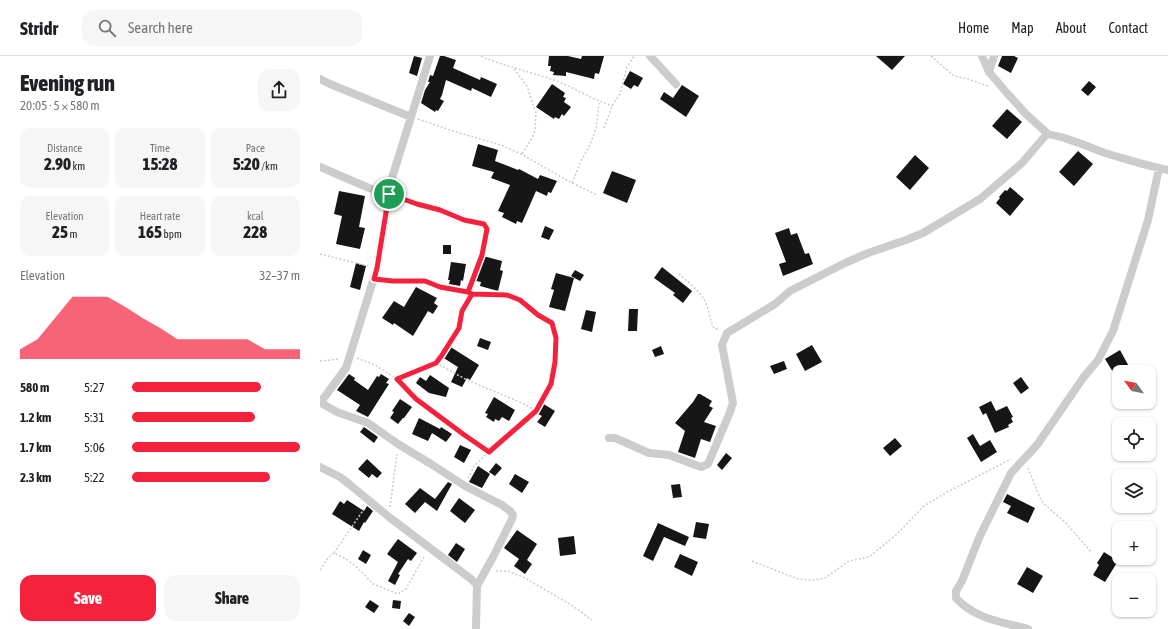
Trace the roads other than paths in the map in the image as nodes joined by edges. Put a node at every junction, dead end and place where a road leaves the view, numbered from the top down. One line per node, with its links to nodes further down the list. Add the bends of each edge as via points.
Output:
1 (430, 56): 8 (street)
2 (650, 56): 7 (street)
3 (982, 56): 5 (street)
4 (994, 56): 5 (street)
5 (989, 72): 9 (street, via 1026,114)
6 (320, 79): 8 (street)
7 (676, 84)
8 (411, 117): 13 (street)
9 (1048, 134): 11 (street); 15 (street, via 1022,163 980,199 923,233 845,263 790,292 727,333 722,345 733,403 708,464 701,467 669,455 649,453 615,438)
10 (320, 167): 13 (street)
11 (1159, 168): 12 (street); 19 (street, via 1148,220 1113,331 1098,360 1037,445 1011,473 956,591 956,598 962,606 979,616)
12 (1168, 170)
13 (389, 194): 14 (street, via 377,268 346,368)
14 (320, 403): 17 (street, via 368,423 465,486 510,511 512,519)
15 (609, 438)
16 (320, 467): 17 (street, via 340,477 469,576)
17 (477, 586): 18 (street)
18 (476, 629)
19 (1028, 629)

